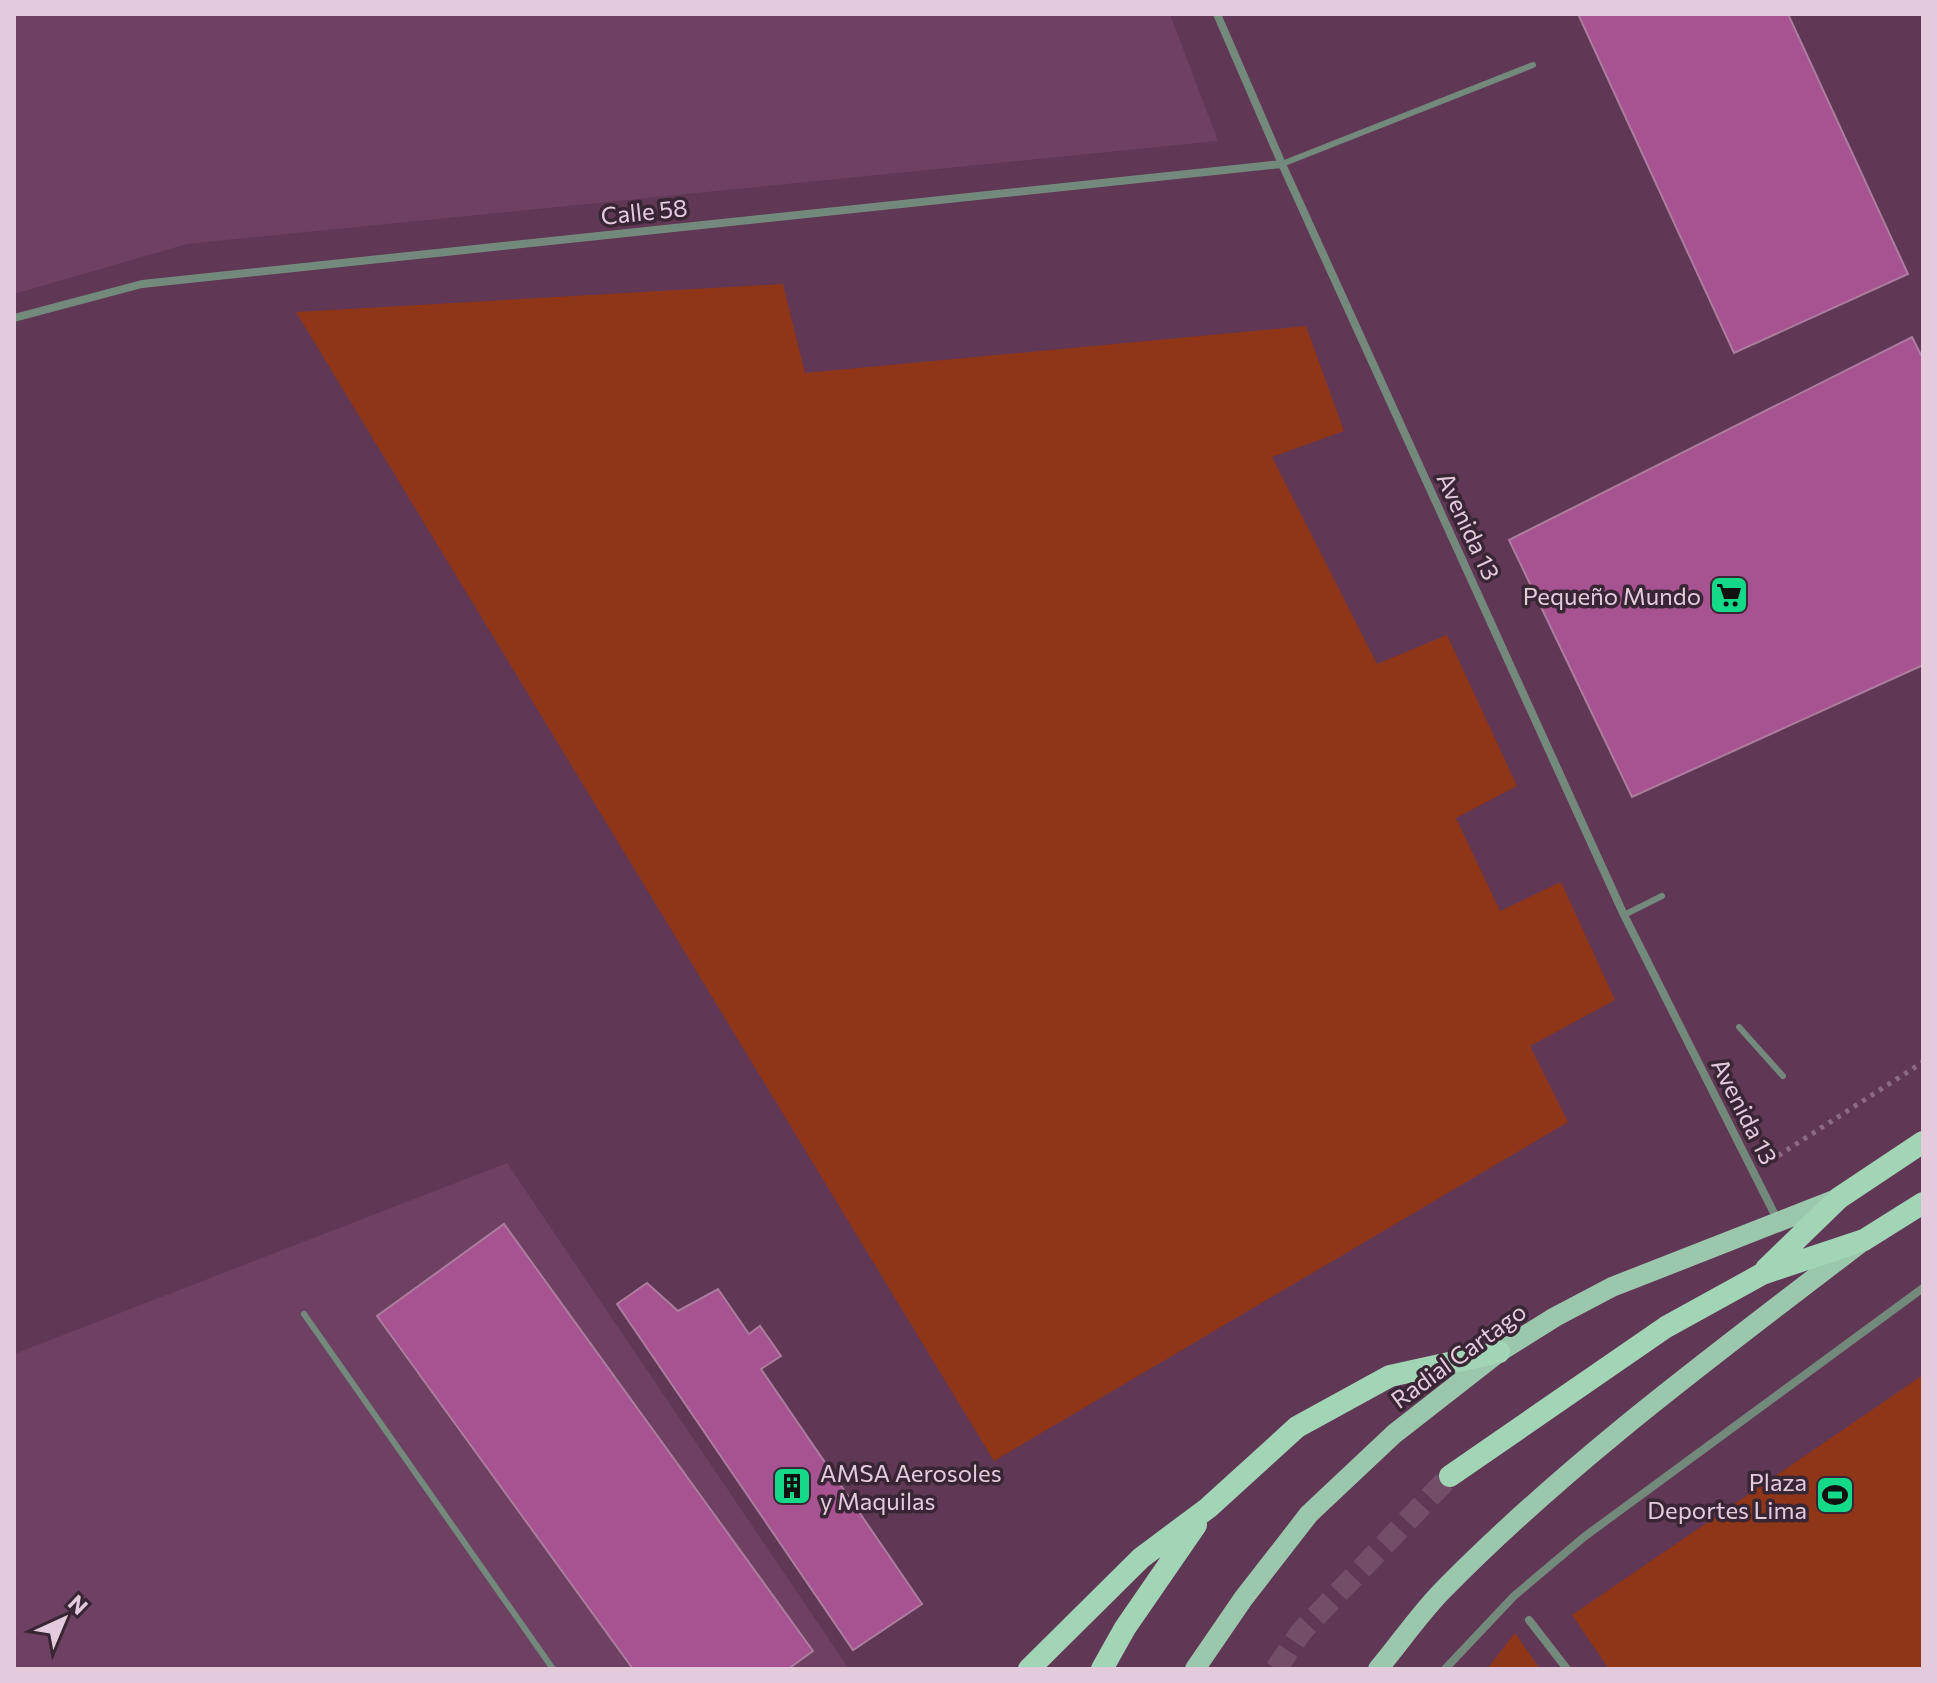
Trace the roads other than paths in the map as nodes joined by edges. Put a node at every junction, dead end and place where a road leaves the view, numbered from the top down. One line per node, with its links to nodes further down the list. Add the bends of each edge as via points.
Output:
1 (1217, 14): 3 (street, Avenida 13)
2 (1533, 65): 3 (lane)
3 (1282, 164): 4 (street, Calle 58, via 142,284); 6 (street, Avenida 13)
4 (14, 318)
5 (1662, 896): 6 (lane)
6 (1624, 915): 12 (street, Avenida 13)
7 (1739, 1027): 8 (lane)
8 (1783, 1076)
9 (1923, 1142): 10 (highway)
10 (1839, 1198): 12 (main road, Radial Cartago); 14 (highway)
11 (1923, 1203): 13 (highway)
12 (1778, 1222): 17 (main road, Radial Cartago, via 1612,1287)
13 (1864, 1240): 14 (highway); 25 (main road, via 1659,1398 1548,1493 1442,1591)
14 (1762, 1274): 18 (highway, via 1666,1327)
15 (1923, 1288): 26 (street, via 1584,1537 1514,1596)
16 (304, 1314): 21 (lane)
17 (1499, 1352): 19 (highway, via 1390,1376 1297,1427); 24 (main road, Radial Cartago, via 1394,1434 1309,1514)
18 (1450, 1476)
19 (1208, 1508): 22 (highway, via 1141,1558); 23 (highway)
20 (1529, 1620): 27 (street)
21 (553, 1669)
22 (1029, 1669)
23 (1102, 1669)
24 (1195, 1669)
25 (1378, 1669)
26 (1445, 1669)
27 (1567, 1669)

